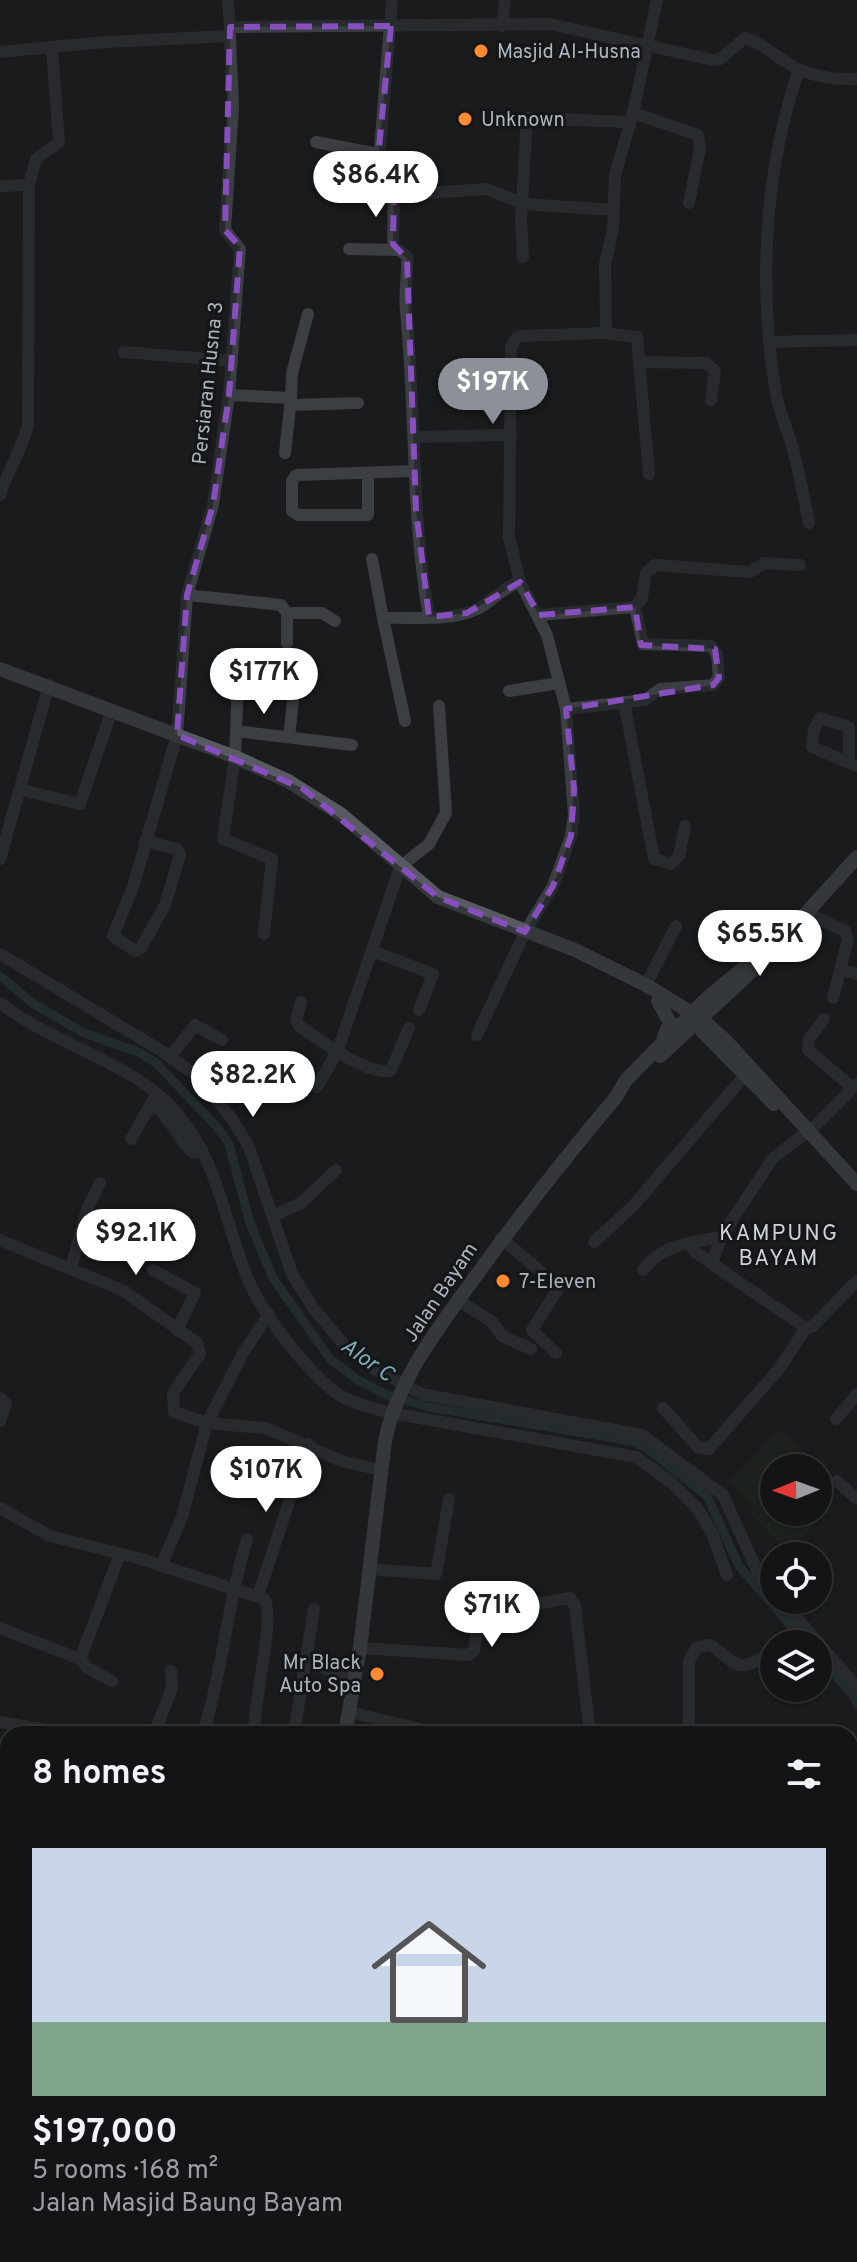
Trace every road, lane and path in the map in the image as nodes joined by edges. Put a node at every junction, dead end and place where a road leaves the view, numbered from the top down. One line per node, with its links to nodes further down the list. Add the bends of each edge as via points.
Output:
1 (228, 0): 7 (street, Persiaran Husna 3)
2 (392, 0): 5 (street)
3 (505, 0): 6 (street)
4 (657, 0): 8 (street)
5 (391, 26): 6 (street); 7 (street); 15 (street)
6 (502, 26): 8 (street, via 550,24)
7 (230, 31): 9 (street); 30 (street, Persiaran Husna 3, via 233,107 225,230 240,249)
8 (648, 45): 11 (street, via 713,60 745,38); 13 (street)
9 (52, 49): 10 (street); 16 (street, via 59,142 36,159)
10 (0, 52)
11 (799, 69): 12 (street); 28 (street, via 781,122 772,174)
12 (857, 79)
13 (631, 118): 19 (street, via 698,135); 20 (street, via 527,118); 21 (street, via 615,175)
14 (316, 142): 15 (street)
15 (378, 154): 18 (street, via 377,186)
16 (29, 185): 17 (street); 42 (street, via 28,425)
17 (0, 186)
18 (394, 189): 20 (street, via 487,189); 23 (street)
19 (689, 203)
20 (524, 204): 21 (street); 24 (street)
21 (614, 210): 26 (street)
22 (349, 249): 23 (street)
23 (393, 250): 37 (street, via 402,251 407,259 405,309)
24 (523, 257)
25 (308, 314): 34 (street, via 292,373)
26 (602, 333): 31 (street, via 634,335); 36 (street, via 517,337 510,361)
27 (857, 340): 28 (street)
28 (769, 342): 43 (street, via 776,398)
29 (124, 352): 30 (street)
30 (232, 361): 32 (street, Persiaran Husna 3)
31 (639, 362): 33 (street, via 706,363 715,371); 41 (street)
32 (229, 395): 34 (street); 47 (street, Persiaran Husna 3, via 213,505)
33 (711, 400)
34 (291, 402): 35 (street); 38 (street)
35 (358, 403)
36 (511, 435): 37 (street); 46 (street, via 509,537)
37 (416, 437): 39 (street)
38 (285, 453)
39 (414, 471): 40 (street); 51 (street)
40 (368, 474): 40 (street, via 296,475 292,511 368,515)
41 (649, 474)
42 (0, 495)
43 (809, 523)
44 (372, 559): 52 (street)
45 (800, 565): 48 (street, via 764,563 750,572 655,565 646,573)
46 (520, 582): 50 (street); 51 (street, via 467,613)
47 (187, 595): 49 (street, via 281,605); 67 (street, Persiaran Husna 3)
48 (635, 607): 50 (street); 61 (street, via 643,644 711,646 719,678 713,685 660,689 645,700)
49 (287, 613): 53 (street, via 322,613); 54 (street)
50 (539, 615): 57 (street)
51 (429, 617): 52 (street)
52 (383, 618): 65 (street)
53 (335, 621)
54 (287, 643)
55 (239, 656): 66 (street)
56 (0, 669): 58 (main road)
57 (559, 683): 59 (street); 63 (street)
58 (49, 685): 64 (main road); 71 (street)
59 (509, 691)
60 (293, 700): 68 (street)
61 (624, 702): 63 (street); 72 (street, via 654,859 671,864 679,856)
62 (439, 706): 76 (street, via 446,813 429,844)
63 (566, 709): 81 (street, via 574,789 571,836)
64 (112, 710): 67 (main road); 71 (street, via 80,804)
65 (405, 721)
66 (236, 731): 68 (street); 70 (street)
67 (177, 735): 70 (main road); 73 (street, Persiaran Husna 3)
68 (289, 737): 69 (street)
69 (352, 745)
70 (235, 757): 76 (main road, via 322,800); 80 (street, via 223,839 272,859)
71 (22, 790): 75 (street)
72 (685, 826)
73 (145, 841): 73 (street, Persiaran Husna 3, via 113,936 132,950 141,948 165,905 180,855 177,849)
74 (857, 857): 77 (main road)
75 (0, 859)
76 (400, 867): 81 (main road, via 438,897); 82 (street)
77 (806, 913): 79 (main road); 84 (street, via 845,931)
78 (676, 926): 86 (street)
79 (793, 927): 87 (main road); 90 (main road)
80 (264, 934)
81 (530, 935): 86 (main road, via 575,950); 88 (main road); 97 (street)
82 (372, 951): 93 (street, via 433,974); 100 (street)
83 (0, 954): 102 (street)
84 (841, 970): 85 (street); 89 (street)
85 (857, 974)
86 (646, 985): 88 (main road)
87 (734, 991): 95 (main road); 99 (main road, via 718,1020)
88 (659, 998): 90 (main road); 95 (main road); 101 (main road, via 670,1023)
89 (833, 998)
90 (705, 1000): 95 (main road)
91 (301, 1002): 100 (street, via 297,1024)
92 (0, 1003): 106 (street, via 47,1035 112,1066)
93 (419, 1010)
94 (824, 1019): 104 (street, via 809,1039 808,1050)
95 (695, 1020): 99 (main road); 101 (main road, Jalan Bayam)
96 (409, 1028): 100 (street, via 386,1072 361,1065)
97 (477, 1035)
98 (222, 1040): 102 (street, via 195,1025)
99 (725, 1047): 101 (main road, via 697,1039); 103 (main road); 107 (main road, via 797,1115)
100 (338, 1050): 105 (street)
101 (657, 1052): 114 (main road, Jalan Bayam)
102 (170, 1057): 112 (street, via 197,1076 232,1119 260,1173)
103 (745, 1075): 107 (main road); 116 (street, via 633,1206)
104 (855, 1086): 107 (street)
105 (317, 1087)
106 (154, 1099): 108 (street); 124 (street, via 176,1111 202,1149 247,1278)
107 (805, 1129): 111 (main road); 113 (street, via 773,1158)
108 (131, 1139)
109 (336, 1170): 112 (street, via 301,1203)
110 (100, 1183): 119 (street)
111 (857, 1184)
112 (273, 1216): 129 (street, via 292,1274 314,1309 347,1348)
113 (721, 1237): 117 (street); 118 (street)
114 (501, 1238): 123 (main road, Jalan Bayam); 128 (street, via 559,1287 532,1330)
115 (0, 1240): 119 (street)
116 (594, 1242)
117 (689, 1243): 118 (street); 121 (street, via 658,1254)
118 (712, 1263): 125 (street)
119 (71, 1268): 126 (street, via 124,1291)
120 (153, 1270): 126 (street, via 195,1293)
121 (643, 1270)
122 (857, 1281): 125 (street)
123 (458, 1300): 127 (street, via 492,1322 502,1336); 129 (main road, Jalan Bayam)
124 (269, 1314): 133 (street, via 337,1393 364,1406); 136 (street)
125 (806, 1328): 132 (street, via 779,1369 709,1449 698,1447)
126 (177, 1330): 136 (street, via 197,1343 200,1354 173,1393 171,1406 180,1415)
127 (531, 1349)
128 (556, 1353)
129 (402, 1389): 133 (main road, Jalan Bayam); 148 (street, via 642,1435 723,1495)
130 (857, 1394): 134 (street)
131 (0, 1398): 135 (street, via 6,1404)
132 (663, 1408)
133 (393, 1410): 138 (main road, Jalan Bayam); 147 (street, via 636,1457 698,1509)
134 (836, 1419)
135 (0, 1421)
136 (207, 1423): 137 (street, via 266,1428); 145 (street, via 182,1517)
137 (308, 1444): 138 (street, via 341,1461); 150 (street)
138 (381, 1470): 146 (main road, Jalan Bayam)
139 (837, 1481): 141 (street)
140 (449, 1499): 146 (street, via 436,1574)
141 (857, 1499)
142 (2, 1515): 144 (street, via 50,1536)
143 (247, 1539): 149 (street)
144 (120, 1554): 145 (street); 155 (street)
145 (161, 1566): 149 (street)
146 (369, 1569): 154 (main road, Jalan Bayam)
147 (727, 1575)
148 (760, 1576)
149 (231, 1590): 150 (street); 166 (street)
150 (258, 1596): 167 (street, via 269,1605 270,1615 254,1704)
151 (314, 1609): 157 (street)
152 (793, 1614): 161 (street)
153 (0, 1628): 155 (street)
154 (360, 1648): 159 (main road, Jalan Bayam); 171 (street, via 469,1655 480,1614 570,1598)
155 (80, 1659): 160 (street)
156 (760, 1659): 172 (street, via 744,1668 711,1645 697,1647 689,1661)
157 (304, 1660): 159 (street); 168 (street)
158 (171, 1671): 165 (street, via 172,1688)
159 (354, 1680): 162 (main road, Jalan Bayam)
160 (112, 1681)
161 (857, 1687)
162 (349, 1712): 169 (main road, Jalan Bayam); 170 (street)
163 (0, 1722): 164 (street)
164 (23, 1726)
165 (157, 1726)
166 (206, 1726)
167 (255, 1726)
168 (295, 1726)
169 (346, 1726)
170 (408, 1726)
171 (589, 1726)
172 (689, 1726)

